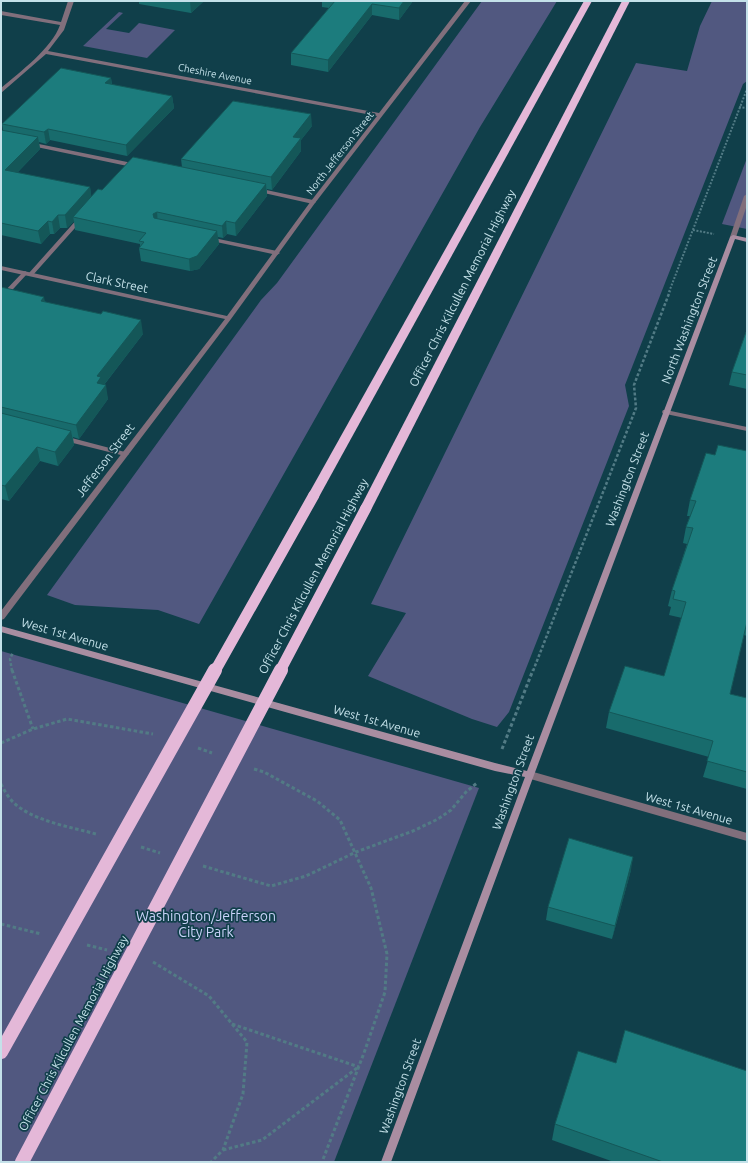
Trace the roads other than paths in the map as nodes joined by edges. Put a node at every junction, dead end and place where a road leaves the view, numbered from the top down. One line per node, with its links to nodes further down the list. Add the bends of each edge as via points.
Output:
1 (70, 1): 6 (street)
2 (468, 1): 9 (street, North Jefferson Street)
3 (588, 1): 34 (highway, Officer Chris Kilcullen Memorial Highway, bridge, via 314,496)
4 (626, 1): 35 (highway, Officer Chris Kilcullen Memorial Highway, bridge, via 366,508)
5 (1, 13): 6 (street)
6 (63, 24): 7 (street)
7 (45, 52): 8 (street); 9 (street, Cheshire Avenue)
8 (1, 91)
9 (381, 115): 16 (street, North Jefferson Street)
10 (22, 142): 11 (street)
11 (129, 164): 12 (street); 13 (street)
12 (143, 167)
13 (124, 170)
14 (253, 190): 16 (street)
15 (747, 196): 19 (street)
16 (314, 202): 21 (street, North Jefferson Street)
17 (88, 211): 23 (street)
18 (202, 237): 21 (street)
19 (733, 237): 20 (street); 26 (street, North Washington Street)
20 (747, 240)
21 (277, 253): 25 (street, North Jefferson Street)
22 (1, 268): 23 (street, Clark Street)
23 (28, 274): 24 (street); 25 (street, Clark Street)
24 (1, 299)
25 (229, 318): 29 (street, Jefferson Street)
26 (666, 412): 27 (street); 32 (street, Washington Street)
27 (747, 430)
28 (60, 437): 29 (street)
29 (125, 454): 30 (street, Jefferson Street)
30 (1, 617)
31 (1, 629): 32 (street, West 1st Avenue)
32 (530, 775): 33 (street, West 1st Avenue); 36 (street, Washington Street)
33 (747, 837)
34 (1, 1052)
35 (22, 1162)
36 (386, 1162)

